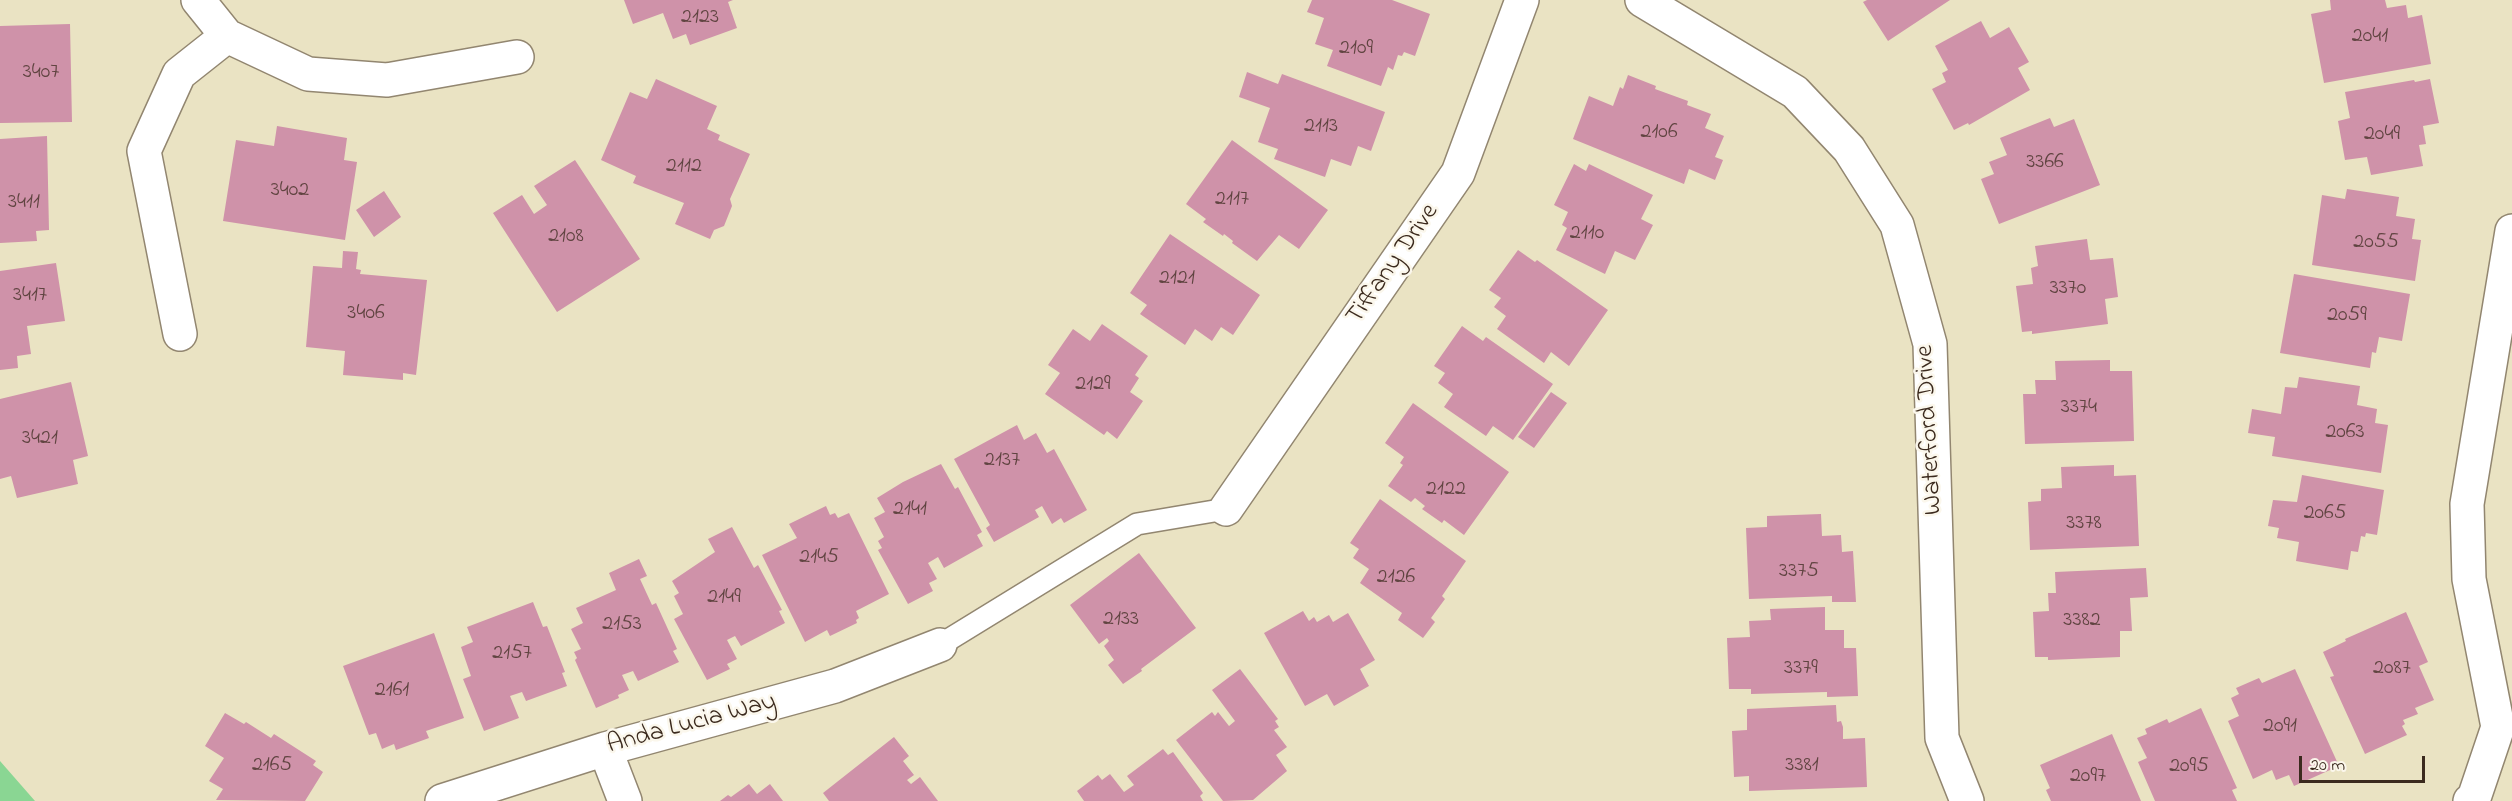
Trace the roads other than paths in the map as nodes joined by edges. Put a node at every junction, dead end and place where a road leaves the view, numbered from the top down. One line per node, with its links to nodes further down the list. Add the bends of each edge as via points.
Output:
1 (198, 0): 4 (street)
2 (1522, 0): 8 (street, Tiffany Drive, via 1458,173)
3 (1642, 0): 13 (street, Waterford Drive, via 1795,92 1849,148 1897,225 1930,344 1942,738)
4 (227, 36): 5 (street, via 308,74 387,80); 7 (street, via 179,74 144,151)
5 (517, 57)
6 (2512, 231): 14 (street, via 2467,504 2469,579 2498,727)
7 (180, 334)
8 (1226, 509): 9 (lane, via 1137,524)
9 (940, 645): 10 (street, Anda Lucia Way, via 835,686)
10 (605, 749): 11 (street, Anda Lucia Way); 12 (street)
11 (442, 801)
12 (625, 801)
13 (1966, 801)
14 (2470, 801)

